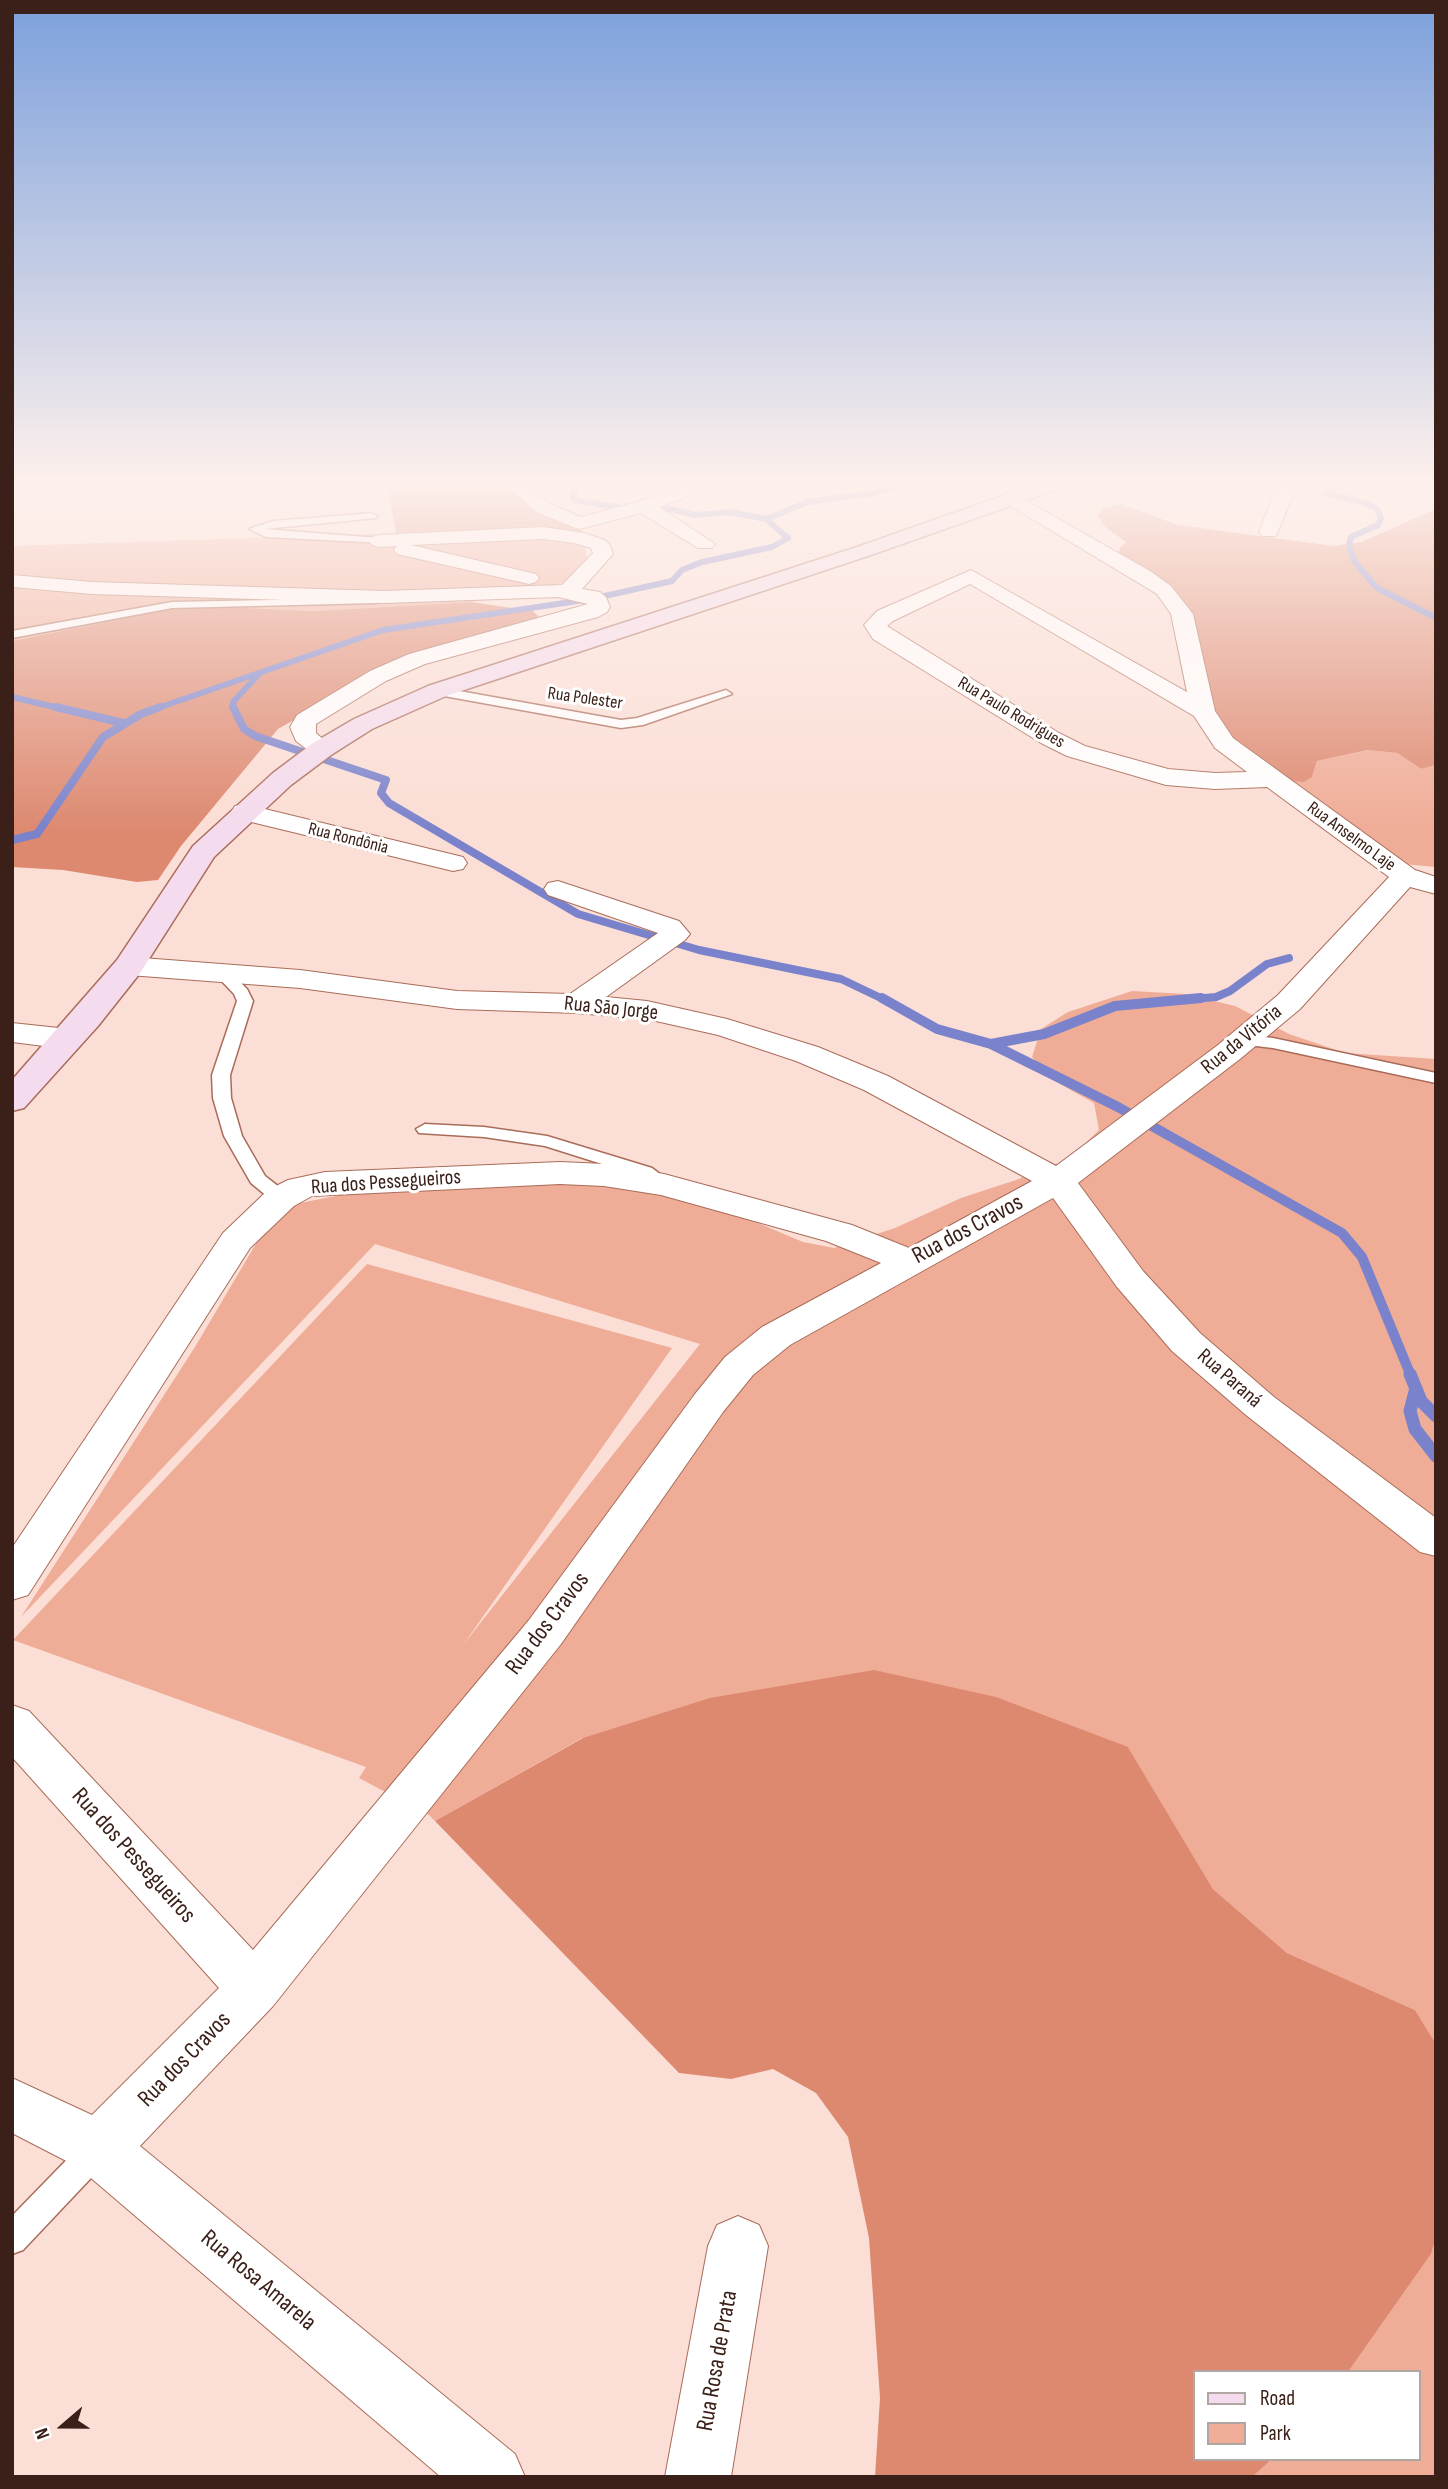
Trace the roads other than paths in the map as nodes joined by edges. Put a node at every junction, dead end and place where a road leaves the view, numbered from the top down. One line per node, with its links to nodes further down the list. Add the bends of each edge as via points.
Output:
1 (389, 599): 7 (lane, via 172,605)
2 (595, 599): 11 (street, via 599,607 590,612 417,659 378,676 306,720 302,727 305,736)
3 (717, 599): 8 (main road)
4 (921, 599): 12 (street, Rua Paulo Rodrigues, via 885,616 875,628 1050,738 1076,751 1166,777)
5 (1011, 599): 10 (street, Rua Paulo Rodrigues)
6 (1171, 599): 10 (street, via 1182,614)
7 (12, 635)
8 (437, 691): 9 (lane, Rua Polester, via 621,724); 11 (main road, via 363,724)
9 (726, 694)
10 (1203, 711): 12 (street, Rua Anselmo Laje, via 1224,743)
11 (322, 749): 13 (main road)
12 (1270, 779): 15 (street, Rua Anselmo Laje)
13 (244, 813): 14 (street, Rua Rondônia); 18 (main road, via 203,852)
14 (453, 863)
15 (1405, 876): 16 (street, Rua Anselmo Laje); 23 (street, Rua da Vitória, via 1289,1002)
16 (1436, 886)
17 (558, 889): 20 (street, via 669,927 675,934)
18 (130, 966): 19 (street, Rua São Jorge); 22 (main road)
19 (221, 972): 20 (street, Rua São Jorge, via 457,1000); 29 (lane, via 245,1001 221,1075 222,1098 233,1136 258,1179)
20 (578, 1004): 27 (street, Rua São Jorge, via 647,1010 727,1028 807,1054 876,1083)
21 (12, 1032): 22 (street)
22 (68, 1039): 25 (main road)
23 (1245, 1040): 24 (lane); 27 (street, Rua da Vitória)
24 (1436, 1078)
25 (12, 1101)
26 (425, 1129): 28 (lane, via 547,1141 646,1172)
27 (1058, 1181): 30 (street, Rua dos Cravos); 31 (street, Rua Paraná, via 1130,1279 1186,1342 1260,1406)
28 (664, 1185): 29 (street, Rua dos Pessegueiros, via 560,1173 325,1183); 30 (street, Rua dos Pessegueiros, via 839,1233)
29 (281, 1198): 32 (street, Rua dos Pessegueiros, via 236,1241)
30 (910, 1261): 34 (street, Rua dos Cravos, via 776,1336 739,1366 545,1632)
31 (1436, 1541)
32 (12, 1584)
33 (12, 1724): 34 (street, Rua dos Pessegueiros)
34 (254, 1989): 36 (street, Rua dos Cravos)
35 (12, 2104): 36 (street, Rua Rosa Amarela)
36 (99, 2148): 37 (lane); 39 (street, Rua Rosa Amarela)
37 (12, 2239)
38 (738, 2246): 40 (street, Rua Rosa de Prata)
39 (492, 2477)
40 (698, 2477)

